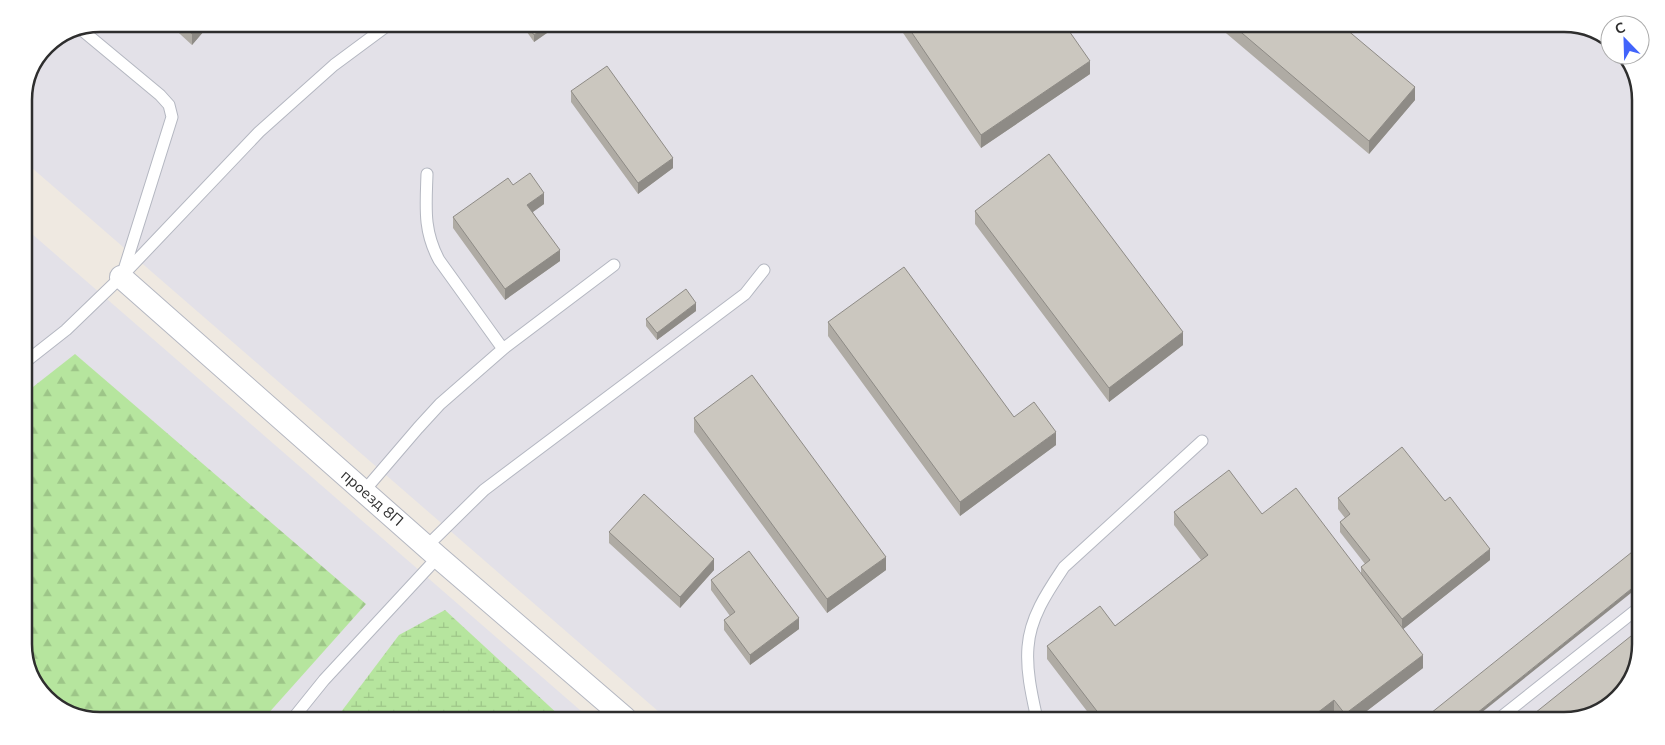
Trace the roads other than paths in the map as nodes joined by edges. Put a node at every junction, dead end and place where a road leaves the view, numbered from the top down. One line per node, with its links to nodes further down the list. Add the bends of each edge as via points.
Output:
1 (379, 32): 6 (lane, via 334,65 259,132)
2 (87, 34): 6 (lane, via 160,95 169,106 172,117)
3 (427, 174): 7 (lane, via 426,217 432,246)
4 (614, 265): 7 (lane)
5 (764, 270): 11 (lane, via 745,294 484,490)
6 (122, 277): 8 (lane); 10 (street, проезд 8П)
7 (503, 349): 10 (lane, via 440,404)
8 (33, 356)
9 (1202, 441): 15 (lane, via 1064,567 1050,588 1033,622 1028,646 1028,669)
10 (364, 491): 11 (street, проезд 8П)
11 (433, 552): 13 (lane); 14 (street, проезд 8П)
12 (1632, 613): 16 (lane)
13 (298, 712)
14 (618, 712)
15 (1036, 712)
16 (1507, 712)

